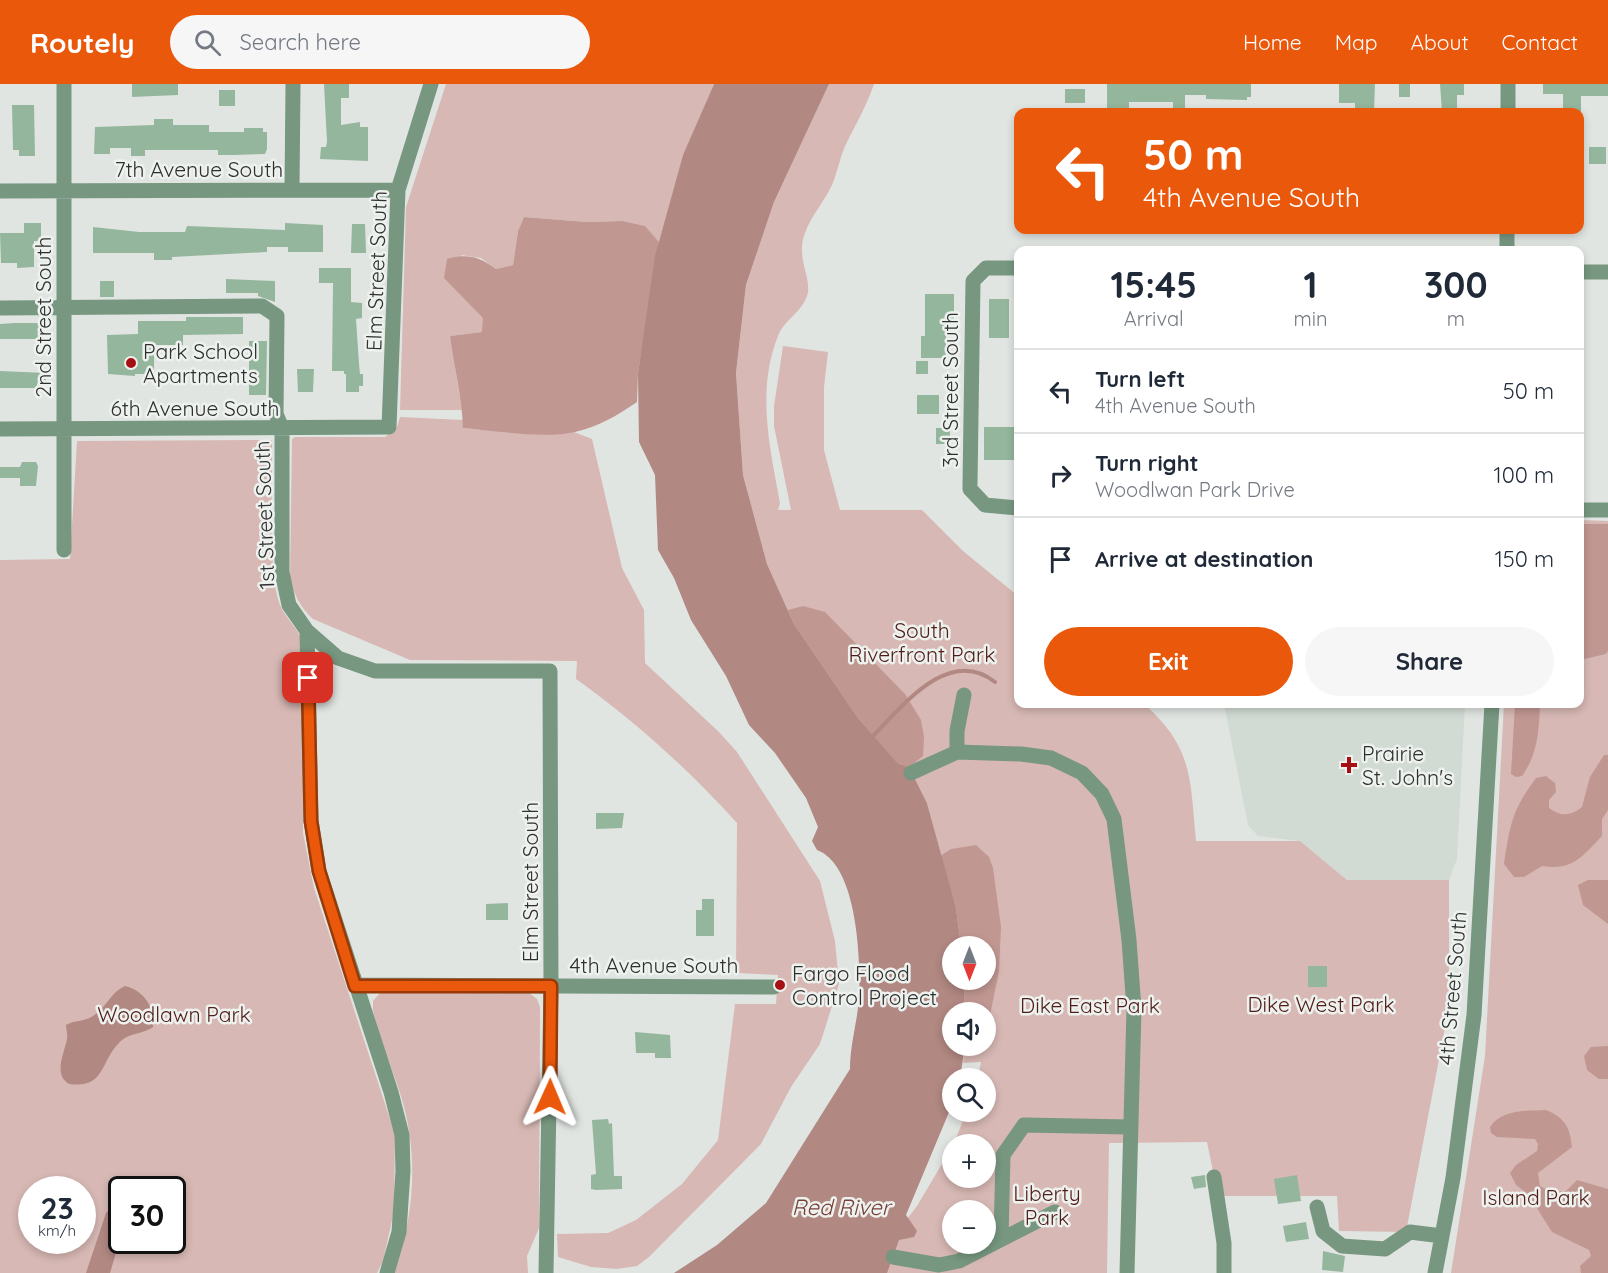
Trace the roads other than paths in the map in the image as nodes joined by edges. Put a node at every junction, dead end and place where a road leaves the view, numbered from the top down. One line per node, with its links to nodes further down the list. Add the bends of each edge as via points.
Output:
1 (64, 84): 9 (street, 2nd Street South)
2 (293, 84): 6 (street)
3 (431, 84): 7 (street, Elm Street South)
4 (1508, 84): 5 (street)
5 (1508, 108)
6 (292, 190): 7 (street, 7th Avenue South); 9 (street, 7th Avenue South)
7 (398, 190): 15 (street, Elm Street South)
8 (0, 191): 9 (street, 7th Avenue South)
9 (64, 192): 14 (street, 2nd Street South)
10 (1014, 268): 19 (street, 3rd Street South, via 986,268 973,281 970,489 985,505)
11 (1584, 272): 12 (street)
12 (1608, 273)
13 (0, 308): 14 (street)
14 (64, 308): 16 (street, 1st Street South, via 262,306 277,316 276,414); 18 (street, 2nd Street South)
15 (389, 427): 16 (street, 6th Avenue South)
16 (282, 428): 18 (street, 6th Avenue South); 23 (street, 1st Street South, via 282,572 289,606)
17 (0, 429): 18 (street, 6th Avenue South)
18 (64, 429): 22 (street, 2nd Street South)
19 (1014, 508)
20 (1584, 510): 21 (street)
21 (1608, 510)
22 (64, 550)
23 (307, 631): 24 (street, 1st Street South, via 338,657 375,671); 29 (street, via 311,821 319,871)
24 (550, 671): 30 (street, Elm Street South)
25 (964, 695): 27 (street)
26 (1492, 708): 36 (street, 4th Street South, via 1474,1015)
27 (957, 752): 28 (street); 32 (street, via 1051,758 1082,773 1102,794 1114,819 1134,1009)
28 (912, 773)
29 (355, 986): 30 (street, 4th Avenue South); 39 (street, via 402,1135 399,1232)
30 (551, 986): 31 (street, 4th Avenue South); 40 (street, Elm Street South)
31 (774, 987)
32 (1130, 1127): 37 (street, via 1024,1125 1003,1155); 41 (street)
33 (1215, 1177): 42 (street)
34 (1317, 1207): 36 (street, via 1323,1231 1342,1246 1385,1249 1410,1232)
35 (1055, 1212): 37 (street)
36 (1442, 1236): 43 (street, 4th Street South)
37 (1001, 1239): 38 (street, via 959,1261 939,1265)
38 (894, 1257)
39 (387, 1273)
40 (546, 1273)
41 (1127, 1273)
42 (1224, 1273)
43 (1435, 1273)

